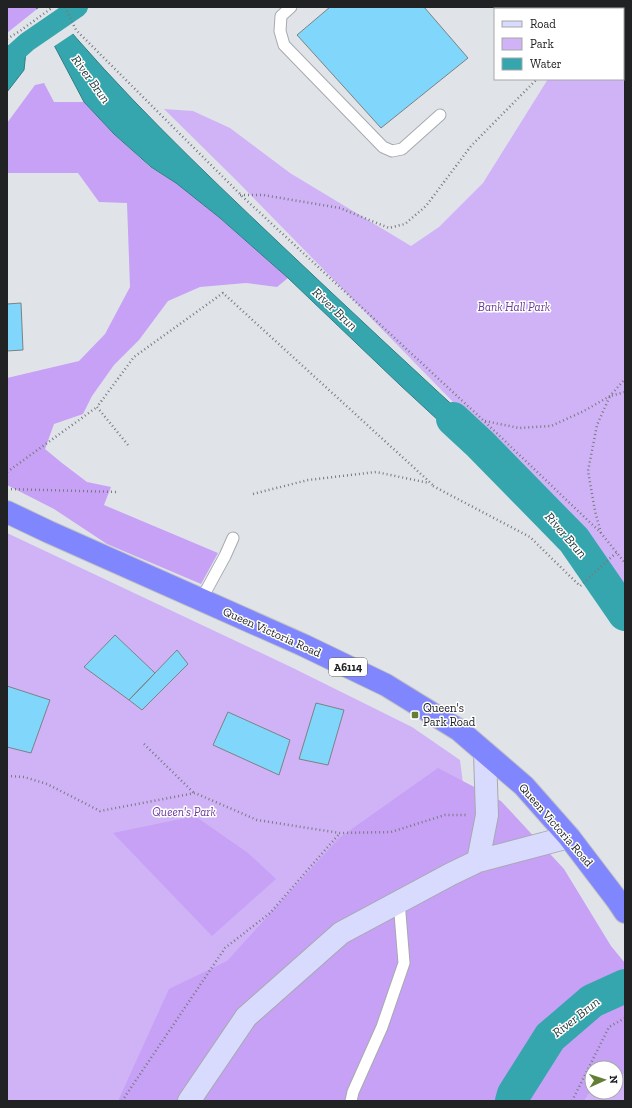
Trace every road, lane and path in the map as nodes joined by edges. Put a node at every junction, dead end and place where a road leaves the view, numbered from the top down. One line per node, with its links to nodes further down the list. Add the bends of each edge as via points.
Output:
1 (53, 7): 4 (path)
2 (65, 7): 7 (path, via 76,30)
3 (291, 7): 6 (lane, via 281,16 280,31 284,45 383,147 392,151 402,149)
4 (7, 39)
5 (536, 80): 7 (path, via 471,146 426,206 405,224 389,228 340,208 263,195)
6 (440, 115)
7 (240, 195): 12 (path)
8 (625, 379): 10 (path)
9 (625, 392): 10 (path)
10 (610, 396): 12 (path, via 551,426 519,428); 20 (path, via 596,425 588,471)
11 (97, 406): 13 (path); 14 (path); 15 (path, via 134,357 223,293)
12 (484, 421): 20 (path)
13 (128, 445)
14 (7, 472)
15 (434, 486): 18 (path, via 428,482 376,472 308,480); 22 (path, via 530,537 580,586)
16 (7, 489): 17 (path)
17 (119, 492)
18 (253, 494)
19 (7, 512): 24 (highway, Queen Victoria Road / A6114)
20 (601, 533): 22 (path)
21 (233, 538): 24 (lane)
22 (617, 552): 23 (path)
23 (625, 563)
24 (201, 600): 26 (highway, Queen Victoria Road / A6114, via 303,645 386,686 459,730)
25 (144, 744): 28 (path)
26 (485, 753): 29 (street); 31 (highway, Queen Victoria Road / A6114, via 524,786)
27 (7, 776): 28 (path, via 47,784 100,811)
28 (195, 793): 30 (path, via 257,820)
29 (487, 815): 30 (path, via 445,815 391,832); 32 (street)
30 (340, 833): 36 (path, via 270,914 225,948)
31 (569, 837): 32 (street); 34 (highway, Queen Victoria Road / A6114)
32 (478, 861): 33 (street)
33 (399, 901): 37 (street, via 341,933 246,1017); 38 (lane, via 404,963 382,1027)
34 (625, 912)
35 (625, 1018): 39 (path, via 609,1027)
36 (122, 1101)
37 (190, 1101)
38 (351, 1101)
39 (572, 1101)

